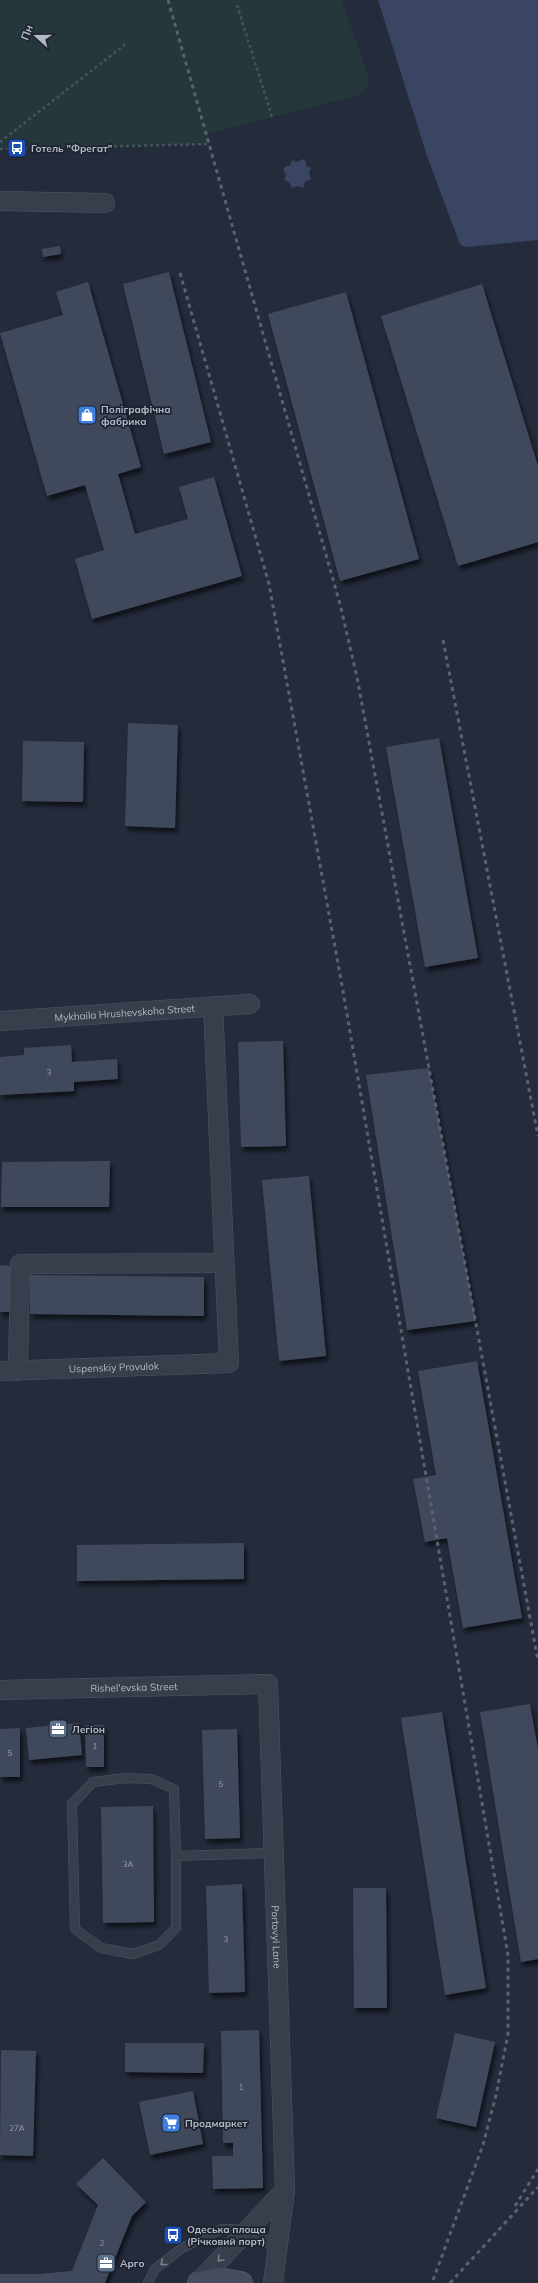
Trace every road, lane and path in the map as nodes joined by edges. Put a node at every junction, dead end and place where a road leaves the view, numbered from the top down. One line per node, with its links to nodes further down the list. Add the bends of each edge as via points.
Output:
1 (237, 6): 3 (path)
2 (127, 43): 4 (path)
3 (272, 117)
4 (0, 142)
5 (210, 144): 6 (path)
6 (0, 148)
7 (0, 201): 8 (street)
8 (105, 203)
9 (250, 1004): 10 (street, Mykhaila Hrushevskoho Street)
10 (213, 1006): 11 (street, Mykhaila Hrushevskoho Street); 12 (street)
11 (0, 1021)
12 (224, 1263): 13 (street, via 20,1264); 13 (street, Uspenskiy Provulok, via 229,1363)
13 (9, 1371)
14 (268, 1684): 15 (street, Rishel'evska Street); 16 (street, Portovyi Lane)
15 (0, 1690)
16 (274, 1853): 17 (lane); 18 (street, Portovyi Lane)
17 (176, 1856): 17 (lane, via 174,1789 151,1779 125,1778 93,1782 72,1804 75,1929 101,1948 125,1953 133,1954 159,1945 176,1928)
18 (285, 2190): 19 (street); 20 (street, Portovyi Lane)
19 (249, 2230): 20 (lane, via 266,2239); 21 (lane, one-way to 21, via 222,2229 182,2248 155,2269); 22 (street, one-way to 22)
20 (278, 2254): 24 (street, Portovyi Lane)
21 (148, 2283)
22 (198, 2283): 23 (street, via 218,2279)
23 (241, 2283)
24 (273, 2283)

